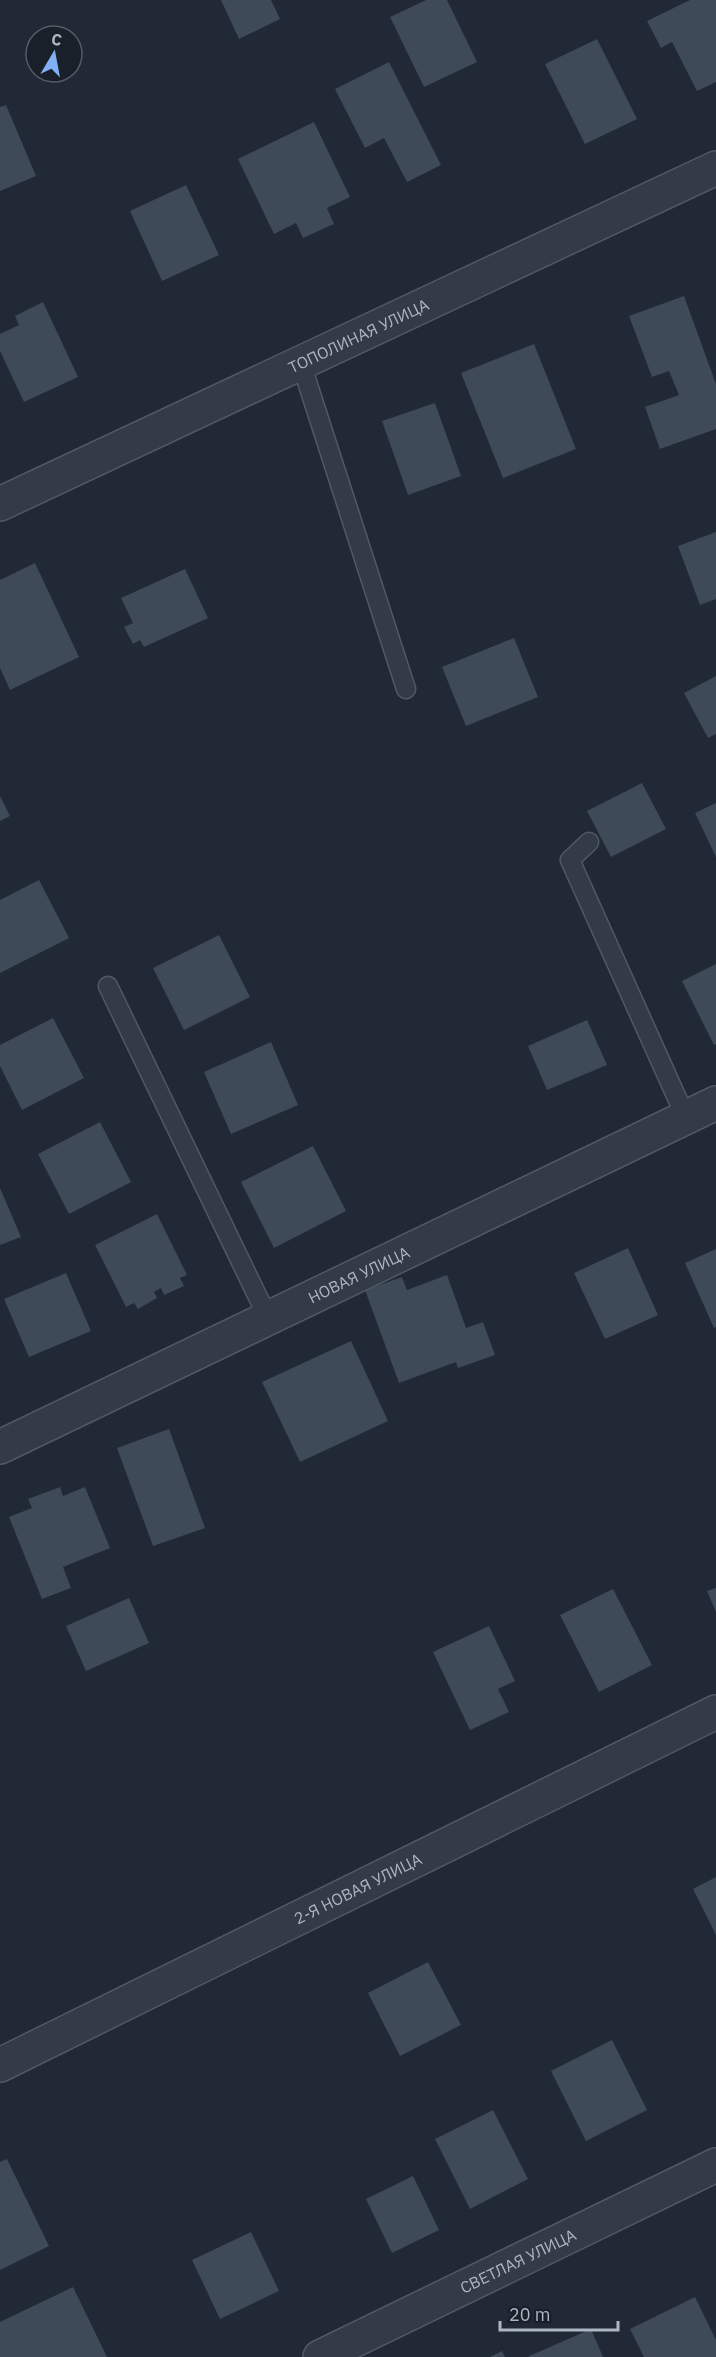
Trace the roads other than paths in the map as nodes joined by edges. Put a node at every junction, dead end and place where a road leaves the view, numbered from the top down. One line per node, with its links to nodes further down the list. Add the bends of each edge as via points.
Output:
1 (716, 168): 2 (street, ТОПОЛИНАЯ УЛИЦА)
2 (301, 363): 3 (street, ТОПОЛИНАЯ УЛИЦА); 4 (lane)
3 (0, 504)
4 (406, 689)
5 (589, 842): 8 (lane, via 570,860)
6 (108, 986): 9 (lane)
7 (716, 1103): 8 (street, НОВАЯ УЛИЦА)
8 (686, 1118): 9 (street, НОВАЯ УЛИЦА)
9 (268, 1318): 10 (street, НОВАЯ УЛИЦА)
10 (0, 1447)
11 (716, 1712): 12 (street, 2-Я НОВАЯ УЛИЦА)
12 (0, 2064)
13 (716, 2166): 14 (street, СВЕТЛАЯ УЛИЦА)
14 (320, 2357)

